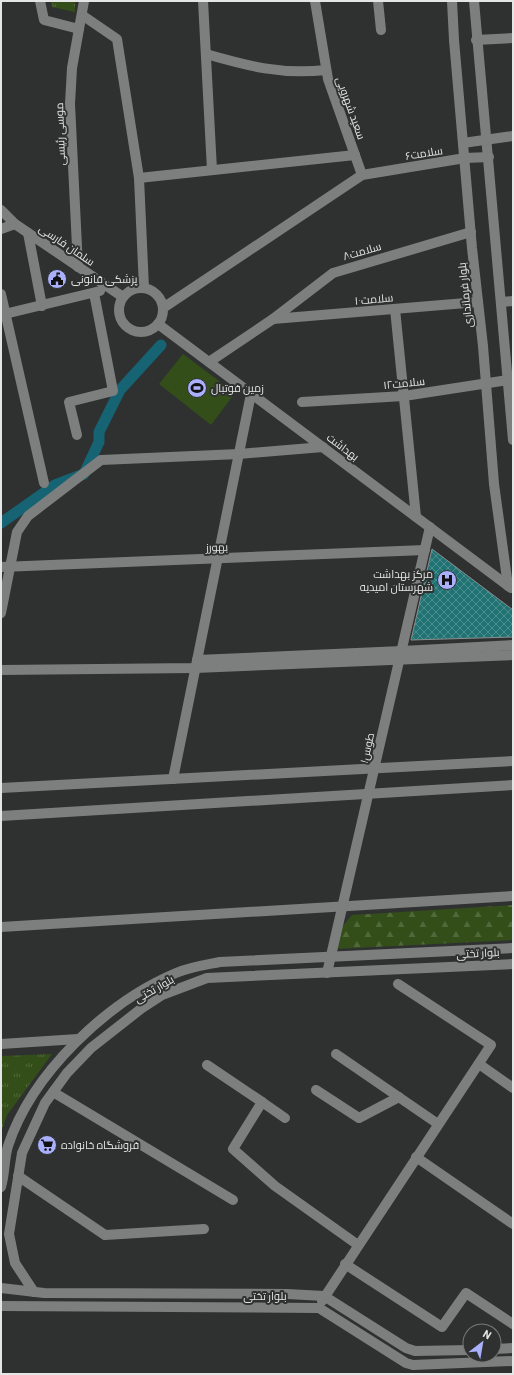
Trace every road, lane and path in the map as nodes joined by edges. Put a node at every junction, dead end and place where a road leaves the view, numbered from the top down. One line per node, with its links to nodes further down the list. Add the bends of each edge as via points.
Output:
1 (40, 1): 9 (street, via 44,20)
2 (84, 1): 8 (street, موسی رئیسی)
3 (203, 1): 13 (street)
4 (315, 1): 14 (street, سعید شهرویی)
5 (378, 1): 10 (street)
6 (452, 1): 17 (street, بلوار فرمانداری)
7 (474, 1): 12 (street)
8 (82, 15): 9 (street, موسی رئیسی); 23 (street, via 117,39)
9 (79, 29): 29 (street, موسی رئیسی, via 72,68 70,104)
10 (381, 30)
11 (513, 38): 12 (street)
12 (476, 40): 16 (street)
13 (206, 54): 14 (street, via 253,68 301,73); 21 (street)
14 (326, 70): 18 (street, سعید شهرویی)
15 (513, 136): 16 (street)
16 (486, 139): 17 (street); 19 (street)
17 (463, 143): 20 (street, بلوار فرمانداری)
18 (355, 154): 21 (street); 22 (street, سعید شهرویی)
19 (489, 157): 20 (street, سلامت۶); 37 (street)
20 (465, 158): 22 (street, سلامت۶); 27 (street, بلوار فرمانداری)
21 (212, 170): 23 (street)
22 (362, 175): 39 (street)
23 (139, 178): 30 (street)
24 (1, 210): 25 (street, سلمان فارسی)
25 (15, 224): 26 (street); 28 (street, سلمان فارسی)
26 (1, 229)
27 (471, 232): 36 (street, بلوار فرمانداری); 42 (street, سلامت۸, via 333,272)
28 (28, 233): 29 (street, سلمان فارسی); 38 (street)
29 (78, 267): 31 (street, سلمان فارسی)
30 (144, 288): 34 (street, via 132,290); 39 (street, via 158,297)
31 (111, 289): 32 (street); 34 (street, سلمان فارسی)
32 (94, 292): 38 (street); 50 (street, via 113,391 69,402)
33 (1, 294): 41 (street)
34 (123, 297): 43 (street, via 118,313 127,328 144,333)
35 (513, 301): 37 (street)
36 (478, 302): 40 (street, سلامت۱۰); 46 (street, بلوار فرمانداری)
37 (501, 302): 45 (street)
38 (42, 306): 41 (street)
39 (163, 308): 43 (street, via 162,319)
40 (395, 309): 42 (street, سلامت۱۰); 48 (street)
41 (4, 314): 54 (street)
42 (273, 319): 44 (street, سلامت۸)
43 (158, 324): 44 (street, بهداشت)
44 (209, 362): 47 (street, بهداشت)
45 (508, 380): 46 (street, سلامت۱۲); 51 (street)
46 (486, 384): 48 (street, سلامت۱۲); 60 (street, بلوار فرمانداری, via 494,484)
47 (251, 394): 52 (street, بهداشت); 53 (street)
48 (404, 396): 49 (street, سلامت۱۲); 55 (street)
49 (302, 402)
50 (77, 435)
51 (513, 440)
52 (323, 447): 53 (street); 55 (street, بهداشت)
53 (239, 454): 58 (street); 59 (street, via 101,460 23,521)
54 (44, 483)
55 (416, 517): 56 (street, بهداشت)
56 (430, 527): 57 (street, طوس۱); 60 (street, بهداشت)
57 (425, 550): 58 (street, بهورز); 64 (street, طوس۱)
58 (218, 559): 59 (street, بهورز); 65 (street)
59 (6, 567): 61 (street)
60 (511, 588)
61 (1, 613)
62 (513, 644): 64 (street)
63 (513, 655): 64 (street)
64 (400, 656): 65 (street); 68 (street, طوس۱)
65 (196, 664): 66 (street); 69 (street)
66 (1, 670)
67 (513, 761): 68 (street)
68 (374, 768): 69 (street); 72 (street, طوس۱)
69 (173, 779): 71 (street)
70 (513, 785): 72 (street)
71 (1, 788)
72 (368, 793): 73 (street); 75 (street, طوس۱)
73 (1, 816)
74 (513, 896): 75 (street)
75 (342, 906): 76 (street); 78 (street, طوس۱)
76 (1, 927)
77 (513, 948): 78 (street, بلوار تختی)
78 (330, 957): 80 (street, طوس۱); 82 (street, بلوار تختی, via 220,962 176,973 104,1016)
79 (513, 964): 80 (street, بلوار تختی)
80 (327, 973): 89 (street, بلوار تختی, via 207,978 162,995 91,1048)
81 (398, 984): 85 (street, via 491,1045)
82 (78, 1039): 83 (street); 96 (street, بلوار تختی, via 54,1067 21,1118 8,1146)
83 (1, 1044)
84 (336, 1054): 90 (street)
85 (479, 1064): 87 (street); 93 (street)
86 (207, 1065): 91 (street)
87 (513, 1088)
88 (316, 1090): 90 (street, via 359,1118)
89 (53, 1092): 95 (street, بلوار تختی, via 33,1126 22,1152); 97 (street)
90 (399, 1097): 93 (street)
91 (262, 1102): 92 (street); 100 (street, via 233,1149 275,1186)
92 (285, 1118)
93 (438, 1124): 94 (street)
94 (416, 1157): 98 (street); 100 (street)
95 (18, 1176): 99 (street, via 105,1235); 103 (street, بلوار تختی, via 9,1234 15,1263)
96 (1, 1187)
97 (233, 1200)
98 (513, 1224)
99 (204, 1229)
100 (358, 1246): 101 (street)
101 (345, 1264): 104 (street); 107 (street, via 442,1327 466,1293)
102 (1, 1288): 103 (street, بلوار تختی)
103 (34, 1292): 104 (street, بلوار تختی)
104 (324, 1296): 106 (street); 110 (street, بلوار تختی, via 406,1348 422,1352)
105 (1, 1306): 106 (street, بلوار تختی)
106 (319, 1308): 111 (street, via 412,1365)
107 (513, 1324)
108 (513, 1348): 109 (street)
109 (502, 1349)
110 (462, 1350)
111 (513, 1361)

